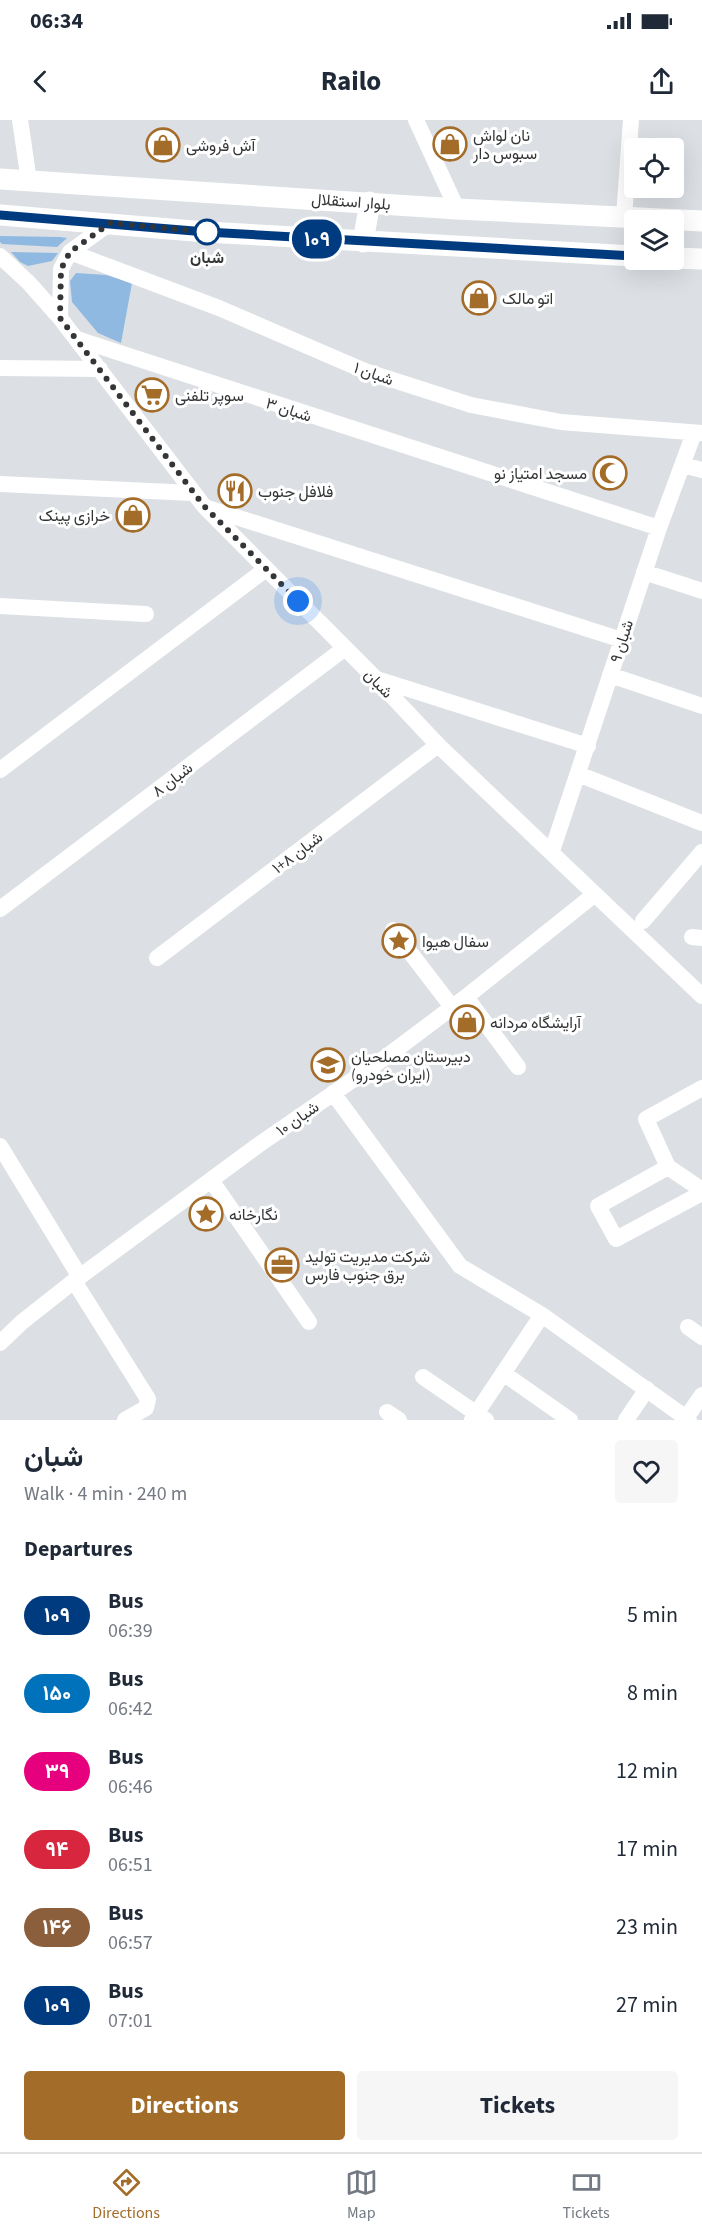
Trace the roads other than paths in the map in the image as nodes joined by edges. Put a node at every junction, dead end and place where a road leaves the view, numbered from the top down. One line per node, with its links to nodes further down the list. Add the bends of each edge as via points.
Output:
1 (20, 120): 5 (street)
2 (416, 120): 7 (street)
3 (631, 120): 8 (street)
4 (0, 179): 5 (main road, بلوار استقلال)
5 (29, 181): 6 (main road, بلوار استقلال)
6 (370, 202): 7 (main road, بلوار استقلال); 14 (main road)
7 (457, 209): 10 (main road, بلوار استقلال)
8 (625, 210)
9 (0, 215): 13 (main road)
10 (624, 217)
11 (684, 220): 12 (main road, بلوار استقلال)
12 (702, 221)
13 (110, 223): 14 (main road); 15 (street)
14 (363, 242): 16 (main road)
15 (70, 252): 20 (street, via 61,269); 24 (street, ۱ شبان, via 219,308 365,371 471,405 561,422)
16 (624, 255)
17 (0, 256): 20 (street, شبان)
18 (684, 258): 19 (main road)
19 (702, 259)
20 (60, 318): 21 (street, شبان)
21 (77, 339): 23 (street, شبان); 30 (street, ۳ شبان)
22 (0, 368): 23 (street)
23 (100, 369): 28 (street, شبان)
24 (698, 433): 25 (street, ۹ شبان)
25 (683, 465): 26 (street); 30 (street, ۹ شبان)
26 (702, 470)
27 (0, 484): 28 (street)
28 (193, 493): 29 (street, شبان)
29 (204, 506): 31 (street, شبان); 36 (street)
30 (659, 528): 32 (street, ۹ شبان)
31 (266, 569): 37 (street, شبان); 43 (street)
32 (644, 572): 33 (street); 36 (street, ۹ شبان)
33 (702, 591)
34 (0, 606): 35 (street)
35 (146, 614)
36 (622, 640): 38 (street, ۹ شبان)
37 (345, 648): 39 (street, شبان); 49 (street, ۸ شبان)
38 (610, 675): 40 (street); 42 (street, ۹ شبان)
39 (375, 678): 41 (street, شبان); 42 (street)
40 (702, 706)
41 (438, 746): 46 (street, شبان); 52 (street, ۱+۸ شبان)
42 (588, 746): 44 (street, ۹ شبان)
43 (0, 770)
44 (578, 774): 45 (street); 46 (street, ۹ شبان)
45 (702, 823)
46 (552, 851): 48 (street, شبان)
47 (701, 855): 50 (street)
48 (595, 894): 53 (street, شبان); 54 (street, ۱۰ شبان)
49 (0, 909)
50 (643, 921)
51 (393, 930): 55 (street)
52 (157, 958)
53 (702, 996)
54 (466, 997): 55 (street, ۱۰ شبان); 56 (street)
55 (452, 1007): 58 (street, ۱۰ شبان)
56 (518, 1067)
57 (702, 1088): 60 (street, via 646,1119)
58 (333, 1094): 61 (street, ۱۰ شبان); 64 (street, via 460,1266)
59 (0, 1146): 63 (street)
60 (669, 1167): 62 (street); 62 (street, via 598,1206 616,1239)
61 (211, 1180): 63 (street, ۱۰ شبان); 65 (street)
62 (702, 1191)
63 (77, 1279): 66 (street, ۱۰ شبان); 74 (street, via 148,1399 146,1408)
64 (542, 1315): 67 (street); 69 (street)
65 (309, 1322)
66 (0, 1343)
67 (503, 1373): 71 (street); 72 (street)
68 (423, 1377): 72 (street)
69 (647, 1389): 73 (street); 76 (street)
70 (702, 1395): 73 (street)
71 (548, 1413): 75 (street)
72 (478, 1418)
73 (688, 1419)
74 (124, 1420)
75 (570, 1420)
76 (626, 1420)

